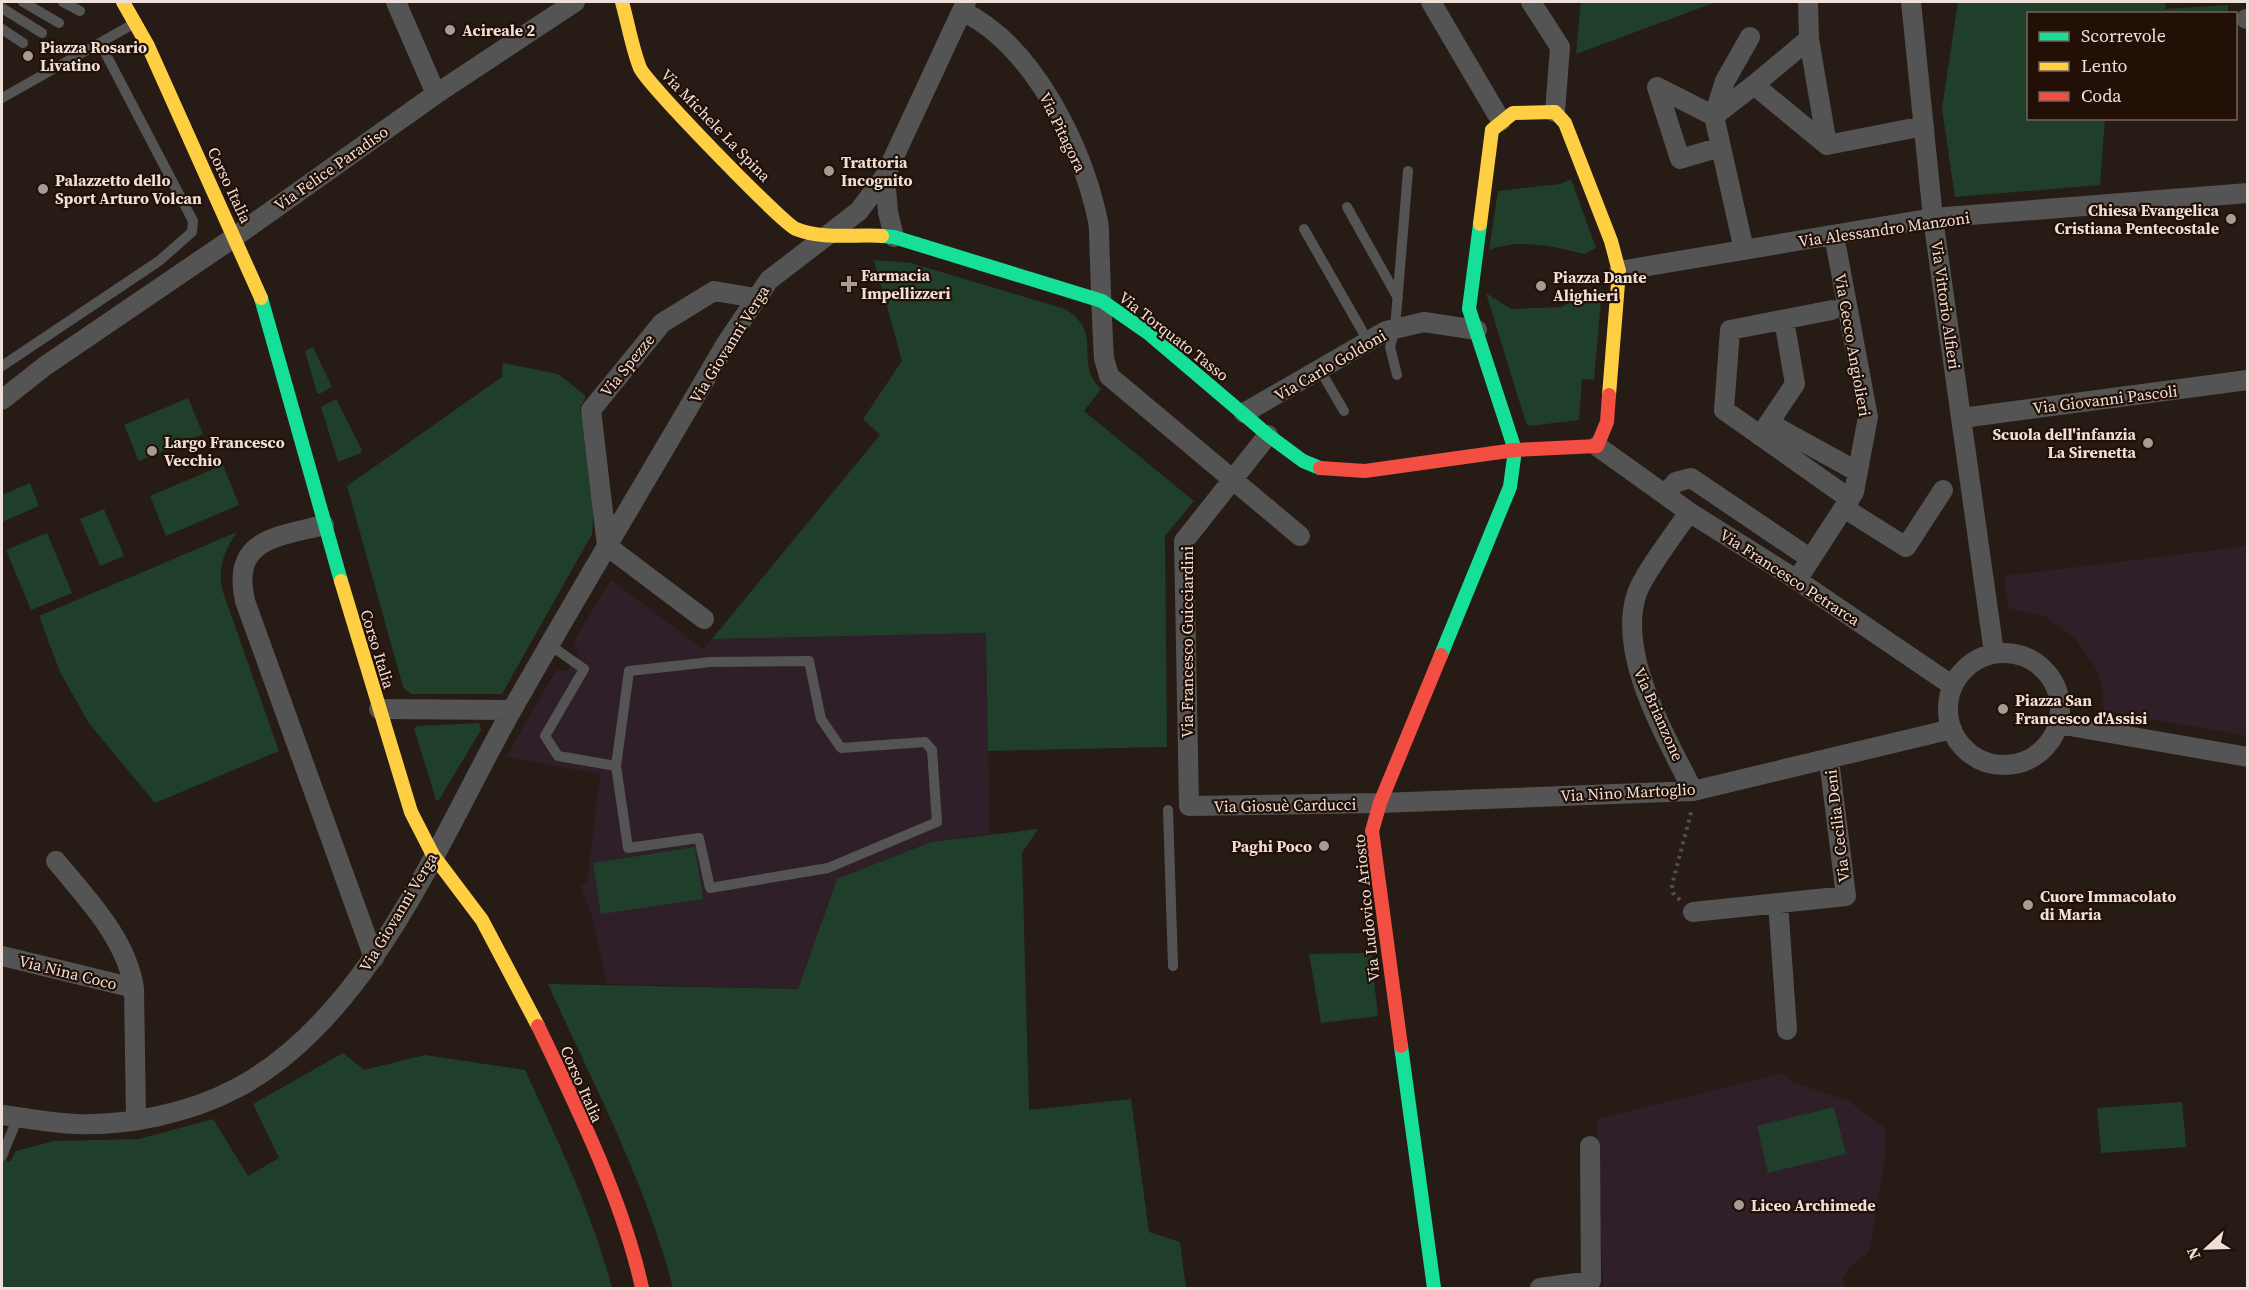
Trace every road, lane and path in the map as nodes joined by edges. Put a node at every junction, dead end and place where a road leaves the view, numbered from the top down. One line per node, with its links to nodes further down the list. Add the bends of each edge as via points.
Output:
1 (23, 2): 14 (lane)
2 (63, 2): 13 (lane)
3 (123, 2): 15 (street, Corso Italia)
4 (396, 2): 23 (street)
5 (575, 2): 23 (street, Via Felice Paradiso)
6 (622, 2): 39 (street, Via Michele La Spina, via 641,70 719,156 794,228)
7 (1431, 2): 27 (street)
8 (1531, 2): 25 (street, via 1560,47)
9 (1808, 2): 19 (street)
10 (1911, 2): 28 (street, Via Vittorio Alfieri)
11 (964, 6): 32 (street, Via Giovanni Verga); 45 (street, Via Pitagora, via 1026,63 1055,109 1081,163 1098,222)
12 (2, 8): 17 (lane)
13 (80, 11)
14 (59, 23)
15 (135, 23): 21 (lane); 38 (street, Corso Italia)
16 (2, 29): 20 (lane)
17 (42, 33)
18 (1750, 37): 26 (street, via 1725,81)
19 (1809, 39): 22 (street); 29 (street)
20 (23, 43)
21 (100, 43): 24 (lane); 51 (lane, via 192,221 192,232 159,261)
22 (1754, 85): 26 (street); 29 (street)
23 (436, 94): 38 (street, Via Felice Paradiso)
24 (2, 98)
25 (1556, 103): 27 (street, via 1514,113); 42 (street)
26 (1714, 116): 30 (street); 30 (street, via 1657,87 1680,159)
27 (1501, 121): 49 (street, via 1492,130 1469,309)
28 (1924, 126): 29 (street); 35 (street, Via Vittorio Alfieri)
29 (1827, 144)
30 (1721, 147): 41 (street)
31 (1408, 171): 44 (lane)
32 (885, 176): 39 (street, Via Giovanni Verga, via 859,211); 40 (street)
33 (2247, 193): 35 (street, Via Alessandro Manzoni)
34 (1347, 207): 44 (lane)
35 (1933, 218): 37 (street, Via Alessandro Manzoni); 58 (street, Via Vittorio Alfieri)
36 (1304, 229): 50 (lane)
37 (1834, 235): 41 (street, Via Alessandro Manzoni); 63 (street, Via Cecco Angiolieri, via 1868,417)
38 (236, 236): 55 (street, Via Felice Paradiso, via 45,366); 69 (street, Corso Italia, via 258,289)
39 (826, 237): 40 (street, Via Torquato Tasso); 43 (street, Via Giovanni Verga, via 780,270)
40 (894, 237): 45 (street, Via Torquato Tasso)
41 (1744, 250): 42 (street, Via Alessandro Manzoni)
42 (1624, 270): 61 (street)
43 (756, 297): 71 (street, Via Giovanni Verga); 71 (street, Via Spezze, via 714,291 662,323 591,410)
44 (1398, 298): 48 (lane)
45 (1102, 301): 57 (street, Via Torquato Tasso, via 1148,333); 64 (street, Via Pitagora, via 1104,358 1109,376)
46 (1833, 310): 47 (street)
47 (1784, 320): 59 (street, via 1795,384); 59 (street, via 1730,330 1724,410)
48 (1395, 328): 49 (street, Via Carlo Goldoni, via 1425,322); 50 (street, Via Carlo Goldoni); 53 (lane, via 1390,347)
49 (1477, 330): 62 (street)
50 (1368, 341): 52 (street, Via Carlo Goldoni)
51 (2, 366)
52 (1320, 369): 56 (lane); 57 (street, Via Carlo Goldoni)
53 (1397, 375)
54 (2247, 381): 58 (street, Via Giovanni Pascoli)
55 (2, 400)
56 (1344, 411)
57 (1244, 413): 60 (street, Via Torquato Tasso)
58 (1962, 418): 76 (street, Via Vittorio Alfieri)
59 (1765, 429): 63 (street); 67 (street)
60 (1268, 435): 62 (street, Via Torquato Tasso, via 1303,461 1324,470 1365,471); 64 (street, Via Francesco Guicciardini)
61 (1601, 448): 62 (street, Via Torquato Tasso); 66 (street, Via Francesco Petrarca)
62 (1515, 450): 86 (street, Via Ludovico Ariosto, via 1510,487)
63 (1858, 472): 67 (street, Via Cecco Angiolieri)
64 (1232, 480): 70 (street, Via Pitagora); 87 (street, Via Francesco Guicciardini, via 1184,541)
65 (1943, 490): 67 (street, via 1906,547)
66 (1665, 494): 68 (street, Via Francesco Petrarca); 72 (street, Via Francesco Petrarca, via 1676,482 1691,478)
67 (1847, 504): 72 (street, Via Cecco Angiolieri)
68 (1689, 512): 73 (street, Via Francesco Petrarca); 85 (street, Via Brianzone, via 1637,592 1630,627 1636,662)
69 (324, 525): 78 (street, Corso Italia); 94 (street, via 274,537 254,548 243,563 240,580)
70 (1300, 536)
71 (607, 546): 74 (street); 75 (street, Via Giovanni Verga)
72 (1811, 559): 73 (street, Via Cecco Angiolieri)
73 (1797, 580): 77 (street, Via Francesco Petrarca)
74 (704, 620)
75 (550, 645): 79 (street, Via Giovanni Verga); 84 (lane, via 584,669 545,736 558,756)
76 (1994, 654): 77 (street, via 1963,670); 80 (street, via 2026,657 2051,678 2058,692)
77 (1953, 686): 81 (street, via 1949,707)
78 (379, 710): 79 (street); 89 (street, Corso Italia, via 411,812)
79 (512, 710): 89 (street, Via Giovanni Verga)
80 (2058, 724): 81 (street, via 2049,742 2035,756 2017,764 1997,765 1978,759 1962,746); 82 (street)
81 (1952, 729): 83 (street, Via Nino Martoglio)
82 (2247, 757)
83 (1829, 760): 85 (street, Via Nino Martoglio); 91 (street, Via Cecilia Deni, via 1845,896)
84 (616, 766): 84 (lane, via 628,848 699,838 711,888 828,868 937,822 932,750 925,742 841,748 822,719 809,661 711,662 629,672)
85 (1693, 790): 86 (street, Via Nino Martoglio); 92 (path, via 1694,801 1672,885 1678,900 1691,900)
86 (1380, 803): 87 (street, Via Giosuè Carducci); 103 (street, Via Ludovico Ariosto, via 1372,831)
87 (1189, 806)
88 (1168, 810): 95 (lane)
89 (433, 855): 94 (street, Via Giovanni Verga); 102 (street, Corso Italia, via 482,920 518,986 608,1185)
90 (56, 861): 96 (street, Via Nina Coco, via 116,939 131,968)
91 (1778, 903): 92 (street, Via Cecilia Deni); 97 (street)
92 (1693, 912)
93 (2, 956): 96 (street, Via Nina Coco)
94 (374, 958): 99 (street, Via Giovanni Verga, via 334,1010 270,1067 204,1102)
95 (1173, 966)
96 (134, 988): 99 (street, Via Nina Coco)
97 (1787, 1030)
98 (10, 1116): 99 (street, Via Giovanni Verga, via 77,1124); 101 (lane)
99 (136, 1119)
100 (1590, 1146): 104 (street, via 1591,1281)
101 (2, 1156)
102 (642, 1288)
103 (1434, 1288)
104 (1539, 1288)

